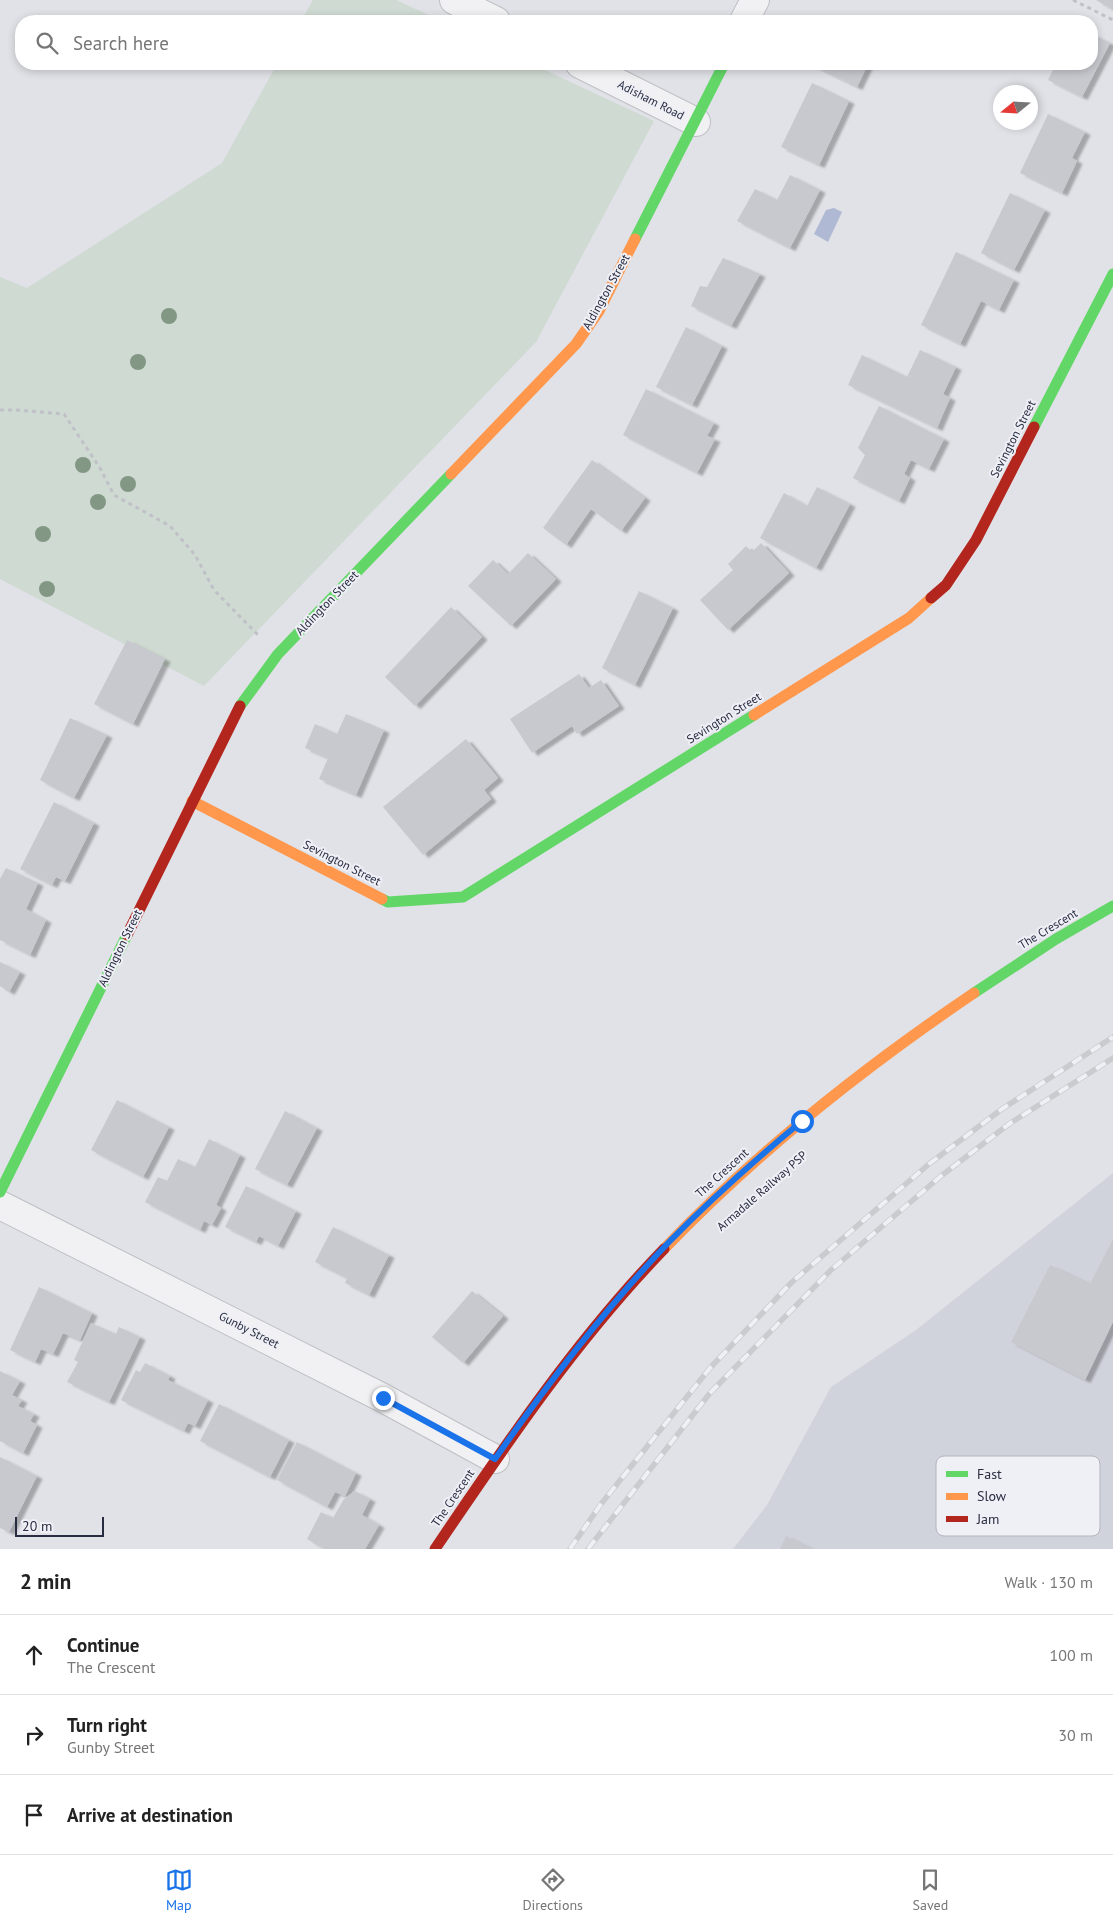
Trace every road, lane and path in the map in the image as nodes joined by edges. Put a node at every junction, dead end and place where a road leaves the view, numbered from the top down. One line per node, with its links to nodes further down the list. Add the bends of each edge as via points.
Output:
1 (454, 0): 4 (street)
2 (755, 0): 5 (street)
3 (1072, 0): 6 (path)
4 (484, 15)
5 (747, 15)
6 (1113, 20)
7 (592, 70): 9 (street, Adisham Road)
8 (721, 70): 9 (street, Aldington Street)
9 (696, 122): 12 (street, Aldington Street, via 599,310 576,344)
10 (1113, 274): 13 (street, Sevington Street, via 976,540 946,585 909,618 463,897 388,902)
11 (0, 410): 12 (path, via 64,414 100,468 114,496 170,526 196,555 214,590)
12 (278, 654): 13 (street, Aldington Street, via 237,711)
13 (192, 801): 15 (street, Aldington Street)
14 (1113, 906): 17 (street, The Crescent, via 948,1011 858,1076 775,1143 692,1219 632,1282 575,1350)
15 (0, 1192)
16 (0, 1205): 17 (street, Gunby Street, via 383,1398)
17 (495, 1459): 18 (street, The Crescent)
18 (435, 1549)

